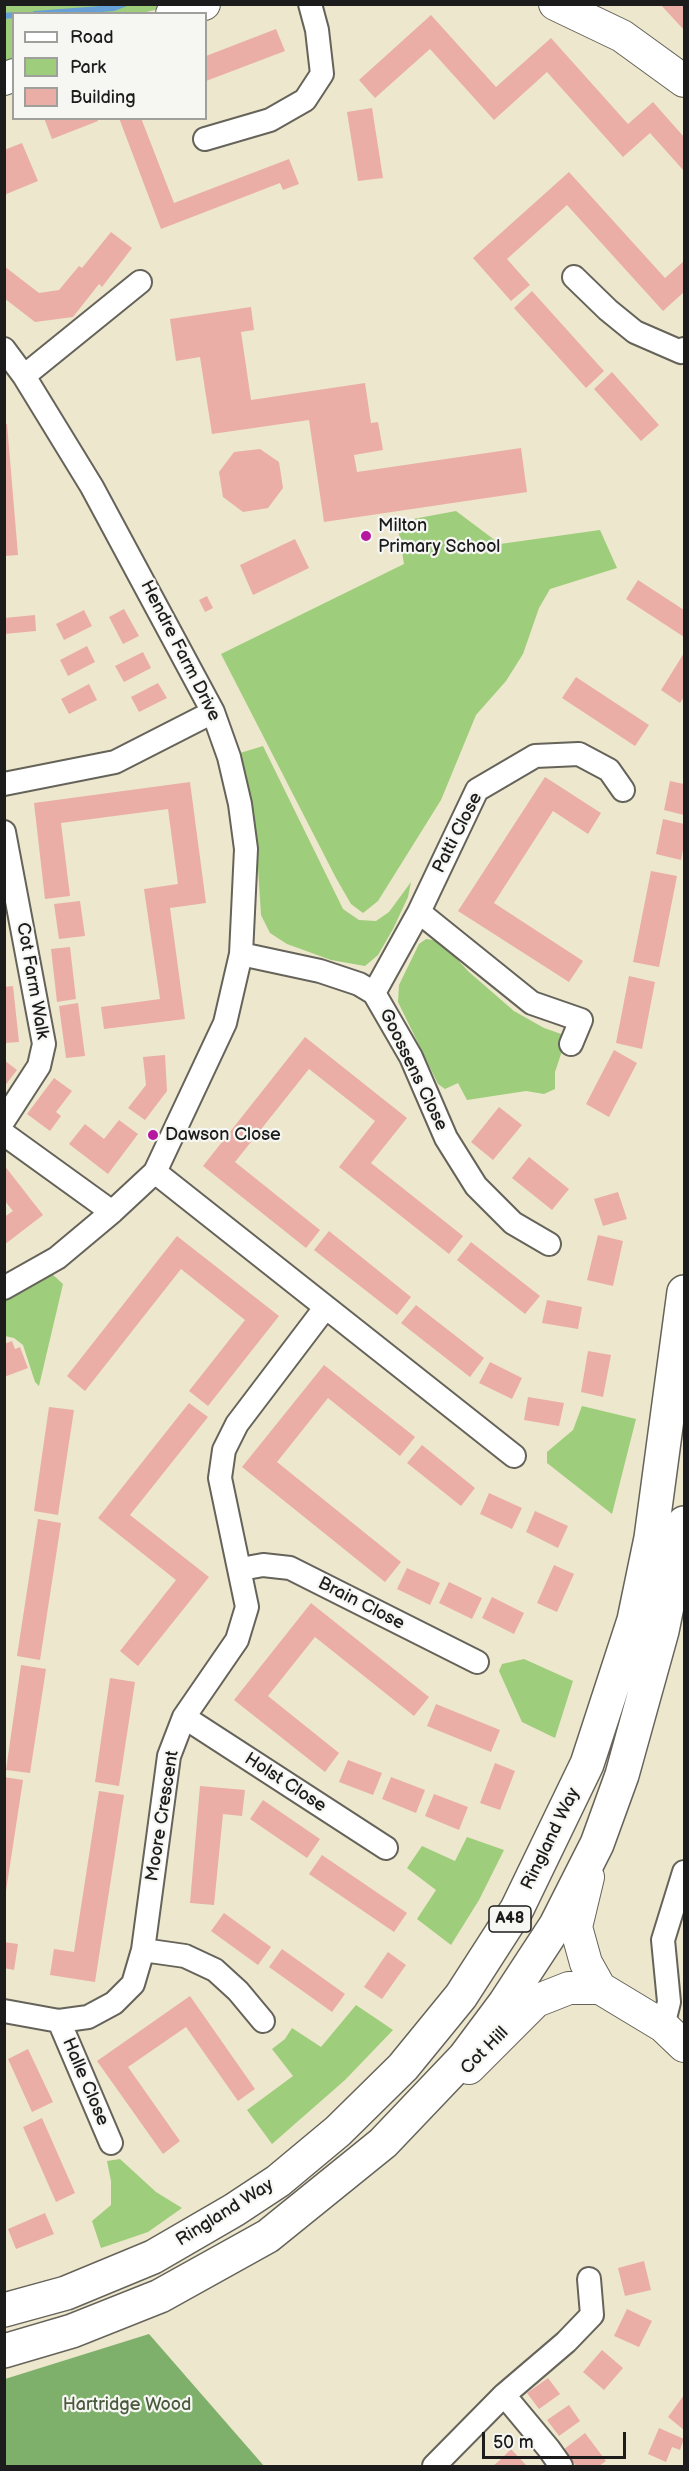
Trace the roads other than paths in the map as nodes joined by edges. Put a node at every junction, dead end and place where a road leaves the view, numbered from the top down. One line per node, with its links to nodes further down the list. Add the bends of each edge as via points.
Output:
1 (204, 4): 4 (street)
2 (310, 4): 6 (street, via 322,74 304,100 270,120)
3 (566, 6): 5 (street, via 622,36)
4 (178, 12)
5 (684, 81)
6 (205, 139)
7 (573, 277): 10 (street, via 635,332)
8 (140, 282): 11 (street)
9 (5, 352): 11 (street, Hendre Farm Drive)
10 (683, 354)
11 (24, 376): 12 (street, Hendre Farm Drive, via 92,487)
12 (213, 712): 13 (street, via 115,762); 17 (street, Hendre Farm Drive, via 229,757 246,849)
13 (4, 784)
14 (623, 790): 16 (street, Patti Close, via 609,770 579,754 535,756 506,772 477,790)
15 (4, 832): 20 (street, Cot Farm Walk, via 44,1044 39,1066)
16 (419, 912): 18 (street, Patti Close); 19 (street, via 532,1003 581,1020)
17 (241, 954): 18 (street, Goossens Close, via 320,971); 22 (street, Hendre Farm Drive, via 225,1023)
18 (374, 993): 24 (street, Goossens Close, via 411,1057 446,1138 476,1186 513,1223)
19 (572, 1044)
20 (4, 1120)
21 (4, 1134): 23 (street)
22 (155, 1172): 23 (street, Hendre Farm Drive); 27 (street)
23 (112, 1212): 25 (street, Hendre Farm Drive, via 57,1258)
24 (549, 1244)
25 (4, 1288)
26 (684, 1292): 45 (main road, Ringland Way / A48, via 651,1538 630,1631 587,1764 517,1909 461,1996 403,2067 338,2131 278,2181 153,2257 66,2293)
27 (326, 1308): 28 (street); 30 (street, Moore Crescent, via 237,1424 224,1450 220,1478)
28 (514, 1455)
29 (684, 1523): 33 (main road, A48, via 662,1631 622,1775)
30 (241, 1569): 31 (street, Brain Close, via 263,1565 290,1568); 32 (street, Moore Crescent, via 247,1607 237,1640)
31 (477, 1662)
32 (184, 1717): 34 (street, Holst Close); 36 (street, Moore Crescent, via 169,1756)
33 (597, 1844): 37 (street, via 576,1927 586,1964); 43 (main road, A48, via 556,1925 505,2003 464,2058)
34 (386, 1848)
35 (684, 1872): 41 (street, via 663,1940)
36 (143, 1950): 39 (street, Moore Crescent, via 134,1984 114,2003 88,2017); 40 (street, via 185,1956 214,1970 238,1991)
37 (600, 1988): 41 (street); 43 (street, Cot Hill, via 569,1988 536,2001 485,2054)
38 (4, 2011): 39 (street, Moore Crescent)
39 (59, 2021): 42 (street, Halle Close)
40 (262, 2021)
41 (674, 2036)
42 (111, 2143)
43 (383, 2143): 46 (main road, A48, via 268,2236 160,2296 72,2331)
44 (589, 2279): 47 (street, via 592,2315)
45 (4, 2310)
46 (4, 2351)
47 (504, 2395): 48 (street); 49 (street)
48 (434, 2466)
49 (561, 2466)

